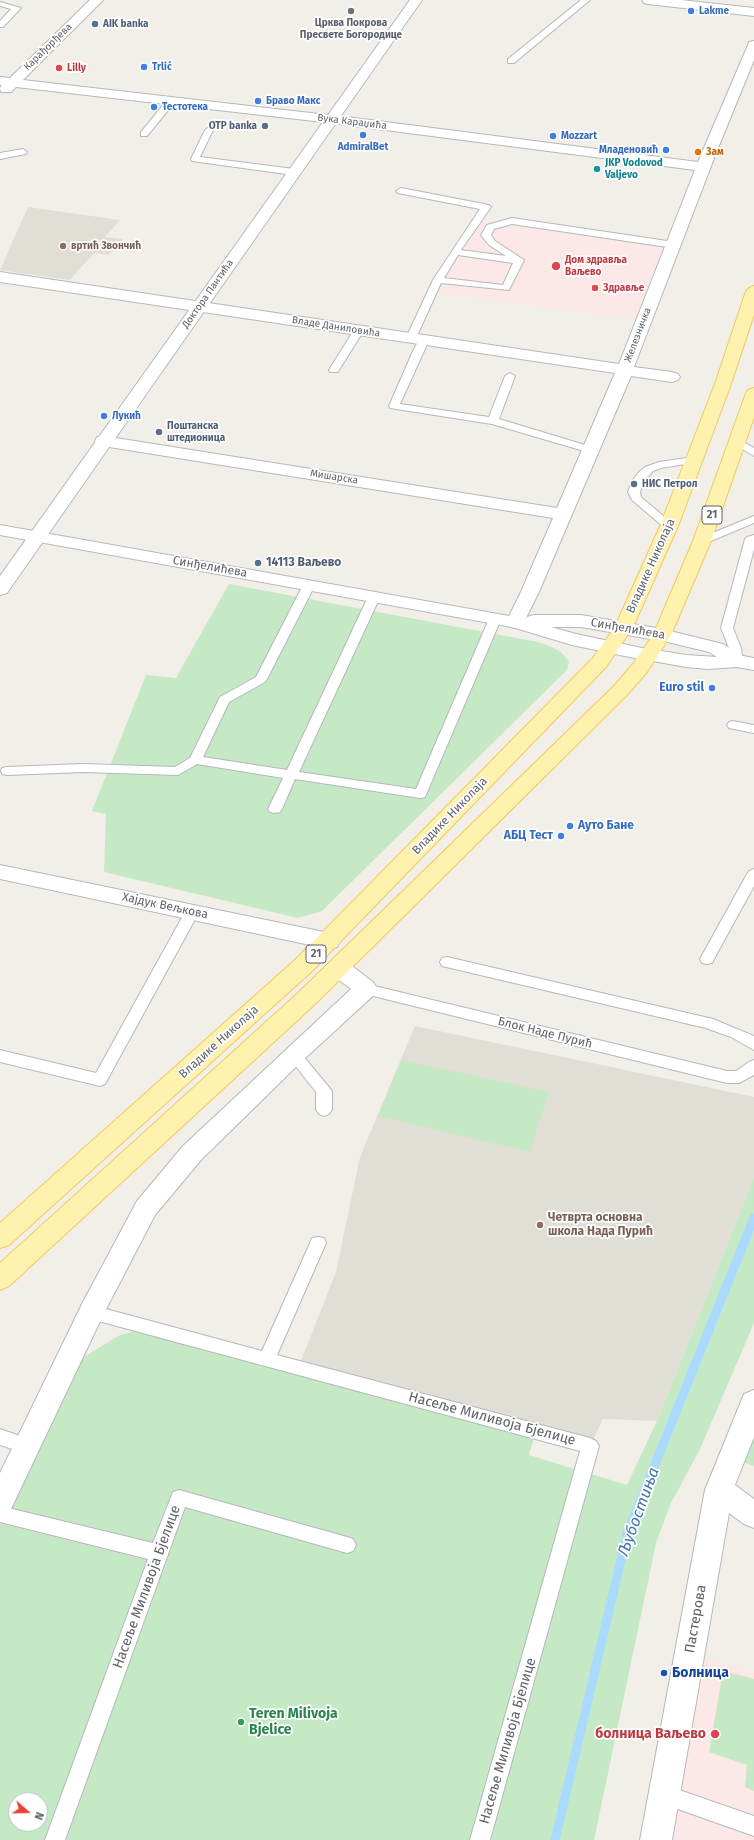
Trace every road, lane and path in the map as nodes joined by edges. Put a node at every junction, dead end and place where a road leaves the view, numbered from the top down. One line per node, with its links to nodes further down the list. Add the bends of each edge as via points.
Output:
1 (97, 0): 10 (street, Карађорђева)
2 (416, 0): 13 (street, Доктора Пантића)
3 (586, 0): 9 (lane)
4 (648, 0): 6 (street)
5 (1, 2): 7 (lane, via 17,8)
6 (754, 12)
7 (0, 25)
8 (754, 45): 18 (street, Железничка)
9 (511, 61)
10 (6, 81): 11 (street, Карађорђева); 12 (street, Вука Караџића)
11 (0, 95)
12 (171, 101): 13 (street, Вука Караџића); 15 (lane)
13 (331, 120): 18 (street, Вука Караџића); 19 (street, Доктора Пантића)
14 (209, 130): 19 (lane, via 195,159)
15 (144, 134)
16 (23, 152): 17 (lane)
17 (0, 156)
18 (704, 167): 21 (street, Железничка)
19 (294, 172): 27 (street, Доктора Пантића)
20 (401, 191): 22 (lane, via 486,206)
21 (674, 245): 23 (lane, via 512,221 490,227 486,235 488,239); 31 (street, Железничка)
22 (454, 252): 23 (lane); 25 (lane)
23 (519, 260): 25 (lane, via 506,288)
24 (0, 277): 27 (street, Владе Даниловића)
25 (438, 280): 29 (lane)
26 (754, 291): 40 (main road, Владике Николаја / 21)
27 (199, 306): 28 (street, Владе Даниловића); 36 (street, Доктора Пантића)
28 (359, 330): 29 (street, Владе Даниловића); 30 (lane)
29 (418, 339): 31 (street, Владе Даниловића); 35 (lane, via 418,351 394,406)
30 (334, 370)
31 (625, 370): 33 (street, Владе Даниловића); 38 (street, Железничка)
32 (510, 376): 35 (lane)
33 (672, 377)
34 (754, 393): 37 (main road, 21)
35 (493, 421): 38 (lane)
36 (103, 441): 41 (street, Мишарска); 45 (street, Доктора Пантића)
37 (738, 442): 39 (lane); 47 (main road, 21)
38 (591, 450): 41 (street, Железничка)
39 (754, 453)
40 (694, 460): 43 (main road, Владике Николаја / 21); 43 (lane, via 649,469 637,483 634,492 636,498)
41 (564, 514): 52 (street, Железничка)
42 (754, 519): 47 (lane)
43 (669, 526): 53 (main road, Владике Николаја / 21)
44 (0, 530): 45 (street, Синђелићева)
45 (36, 536): 48 (street, Синђелићева); 49 (street, Доктора Пантића)
46 (754, 538): 57 (lane, via 751,539 727,628 735,648)
47 (702, 541): 54 (main road, 21)
48 (309, 585): 50 (street, Синђелићева); 60 (lane, via 261,679 224,700)
49 (0, 588)
50 (374, 597): 51 (street, Синђелићева); 62 (lane)
51 (495, 619): 52 (street, Синђелићева); 62 (lane, via 420,794)
52 (515, 622): 53 (street, Синђелићева, via 581,621); 55 (street, Синђелићева)
53 (624, 628): 54 (street, Синђелићева); 55 (main road, Владике Николаја / 21)
54 (662, 635): 56 (main road, 21); 57 (street, Синђелићева, via 716,648)
55 (610, 647): 56 (street, Синђелићева); 67 (main road, Владике Николаја / 21, via 599,663)
56 (649, 655): 57 (street, Синђелићева, via 708,663); 70 (main road, 21, via 621,690)
57 (746, 662)
58 (733, 725): 59 (lane)
59 (754, 729)
60 (195, 760): 61 (lane, via 178,771 83,768); 62 (lane)
61 (7, 771)
62 (291, 775): 63 (lane)
63 (275, 809)
64 (0, 872): 66 (street, Хајдук Вељкова)
65 (754, 874): 68 (lane)
66 (192, 912): 67 (street, Хајдук Вељкова); 74 (lane, via 100,1080)
67 (329, 941): 77 (main road, Владике Николаја / 21)
68 (707, 959)
69 (447, 962): 72 (lane, via 708,1023 736,1033)
70 (339, 968): 71 (street, Блок Наде Пурић); 79 (main road, 21)
71 (366, 990): 73 (street); 75 (lane, Блок Наде Пурић, via 727,1077 739,1077)
72 (754, 1045)
73 (294, 1055): 76 (lane, via 324,1092); 80 (street, via 192,1153 146,1208)
74 (0, 1056)
75 (754, 1066)
76 (324, 1110)
77 (0, 1238)
78 (318, 1243): 81 (lane)
79 (0, 1279)
80 (91, 1312): 81 (lane, Насеље Миливоја Бјелице); 84 (street)
81 (267, 1359): 94 (lane, Насеље Миливоја Бјелице, via 590,1446)
82 (754, 1402): 85 (street, Пастерова)
83 (0, 1437): 84 (lane)
84 (28, 1446): 86 (street)
85 (719, 1490): 88 (street); 91 (street, Пастерова)
86 (0, 1502)
87 (0, 1514): 90 (lane)
88 (754, 1515)
89 (347, 1545): 90 (lane, Насеље Миливоја Бјелице, via 179,1498)
90 (158, 1553): 93 (lane, Насеље Миливоја Бјелице)
91 (665, 1795): 92 (lane); 95 (street, Пастерова)
92 (754, 1826)
93 (55, 1840)
94 (480, 1840)
95 (656, 1840)

